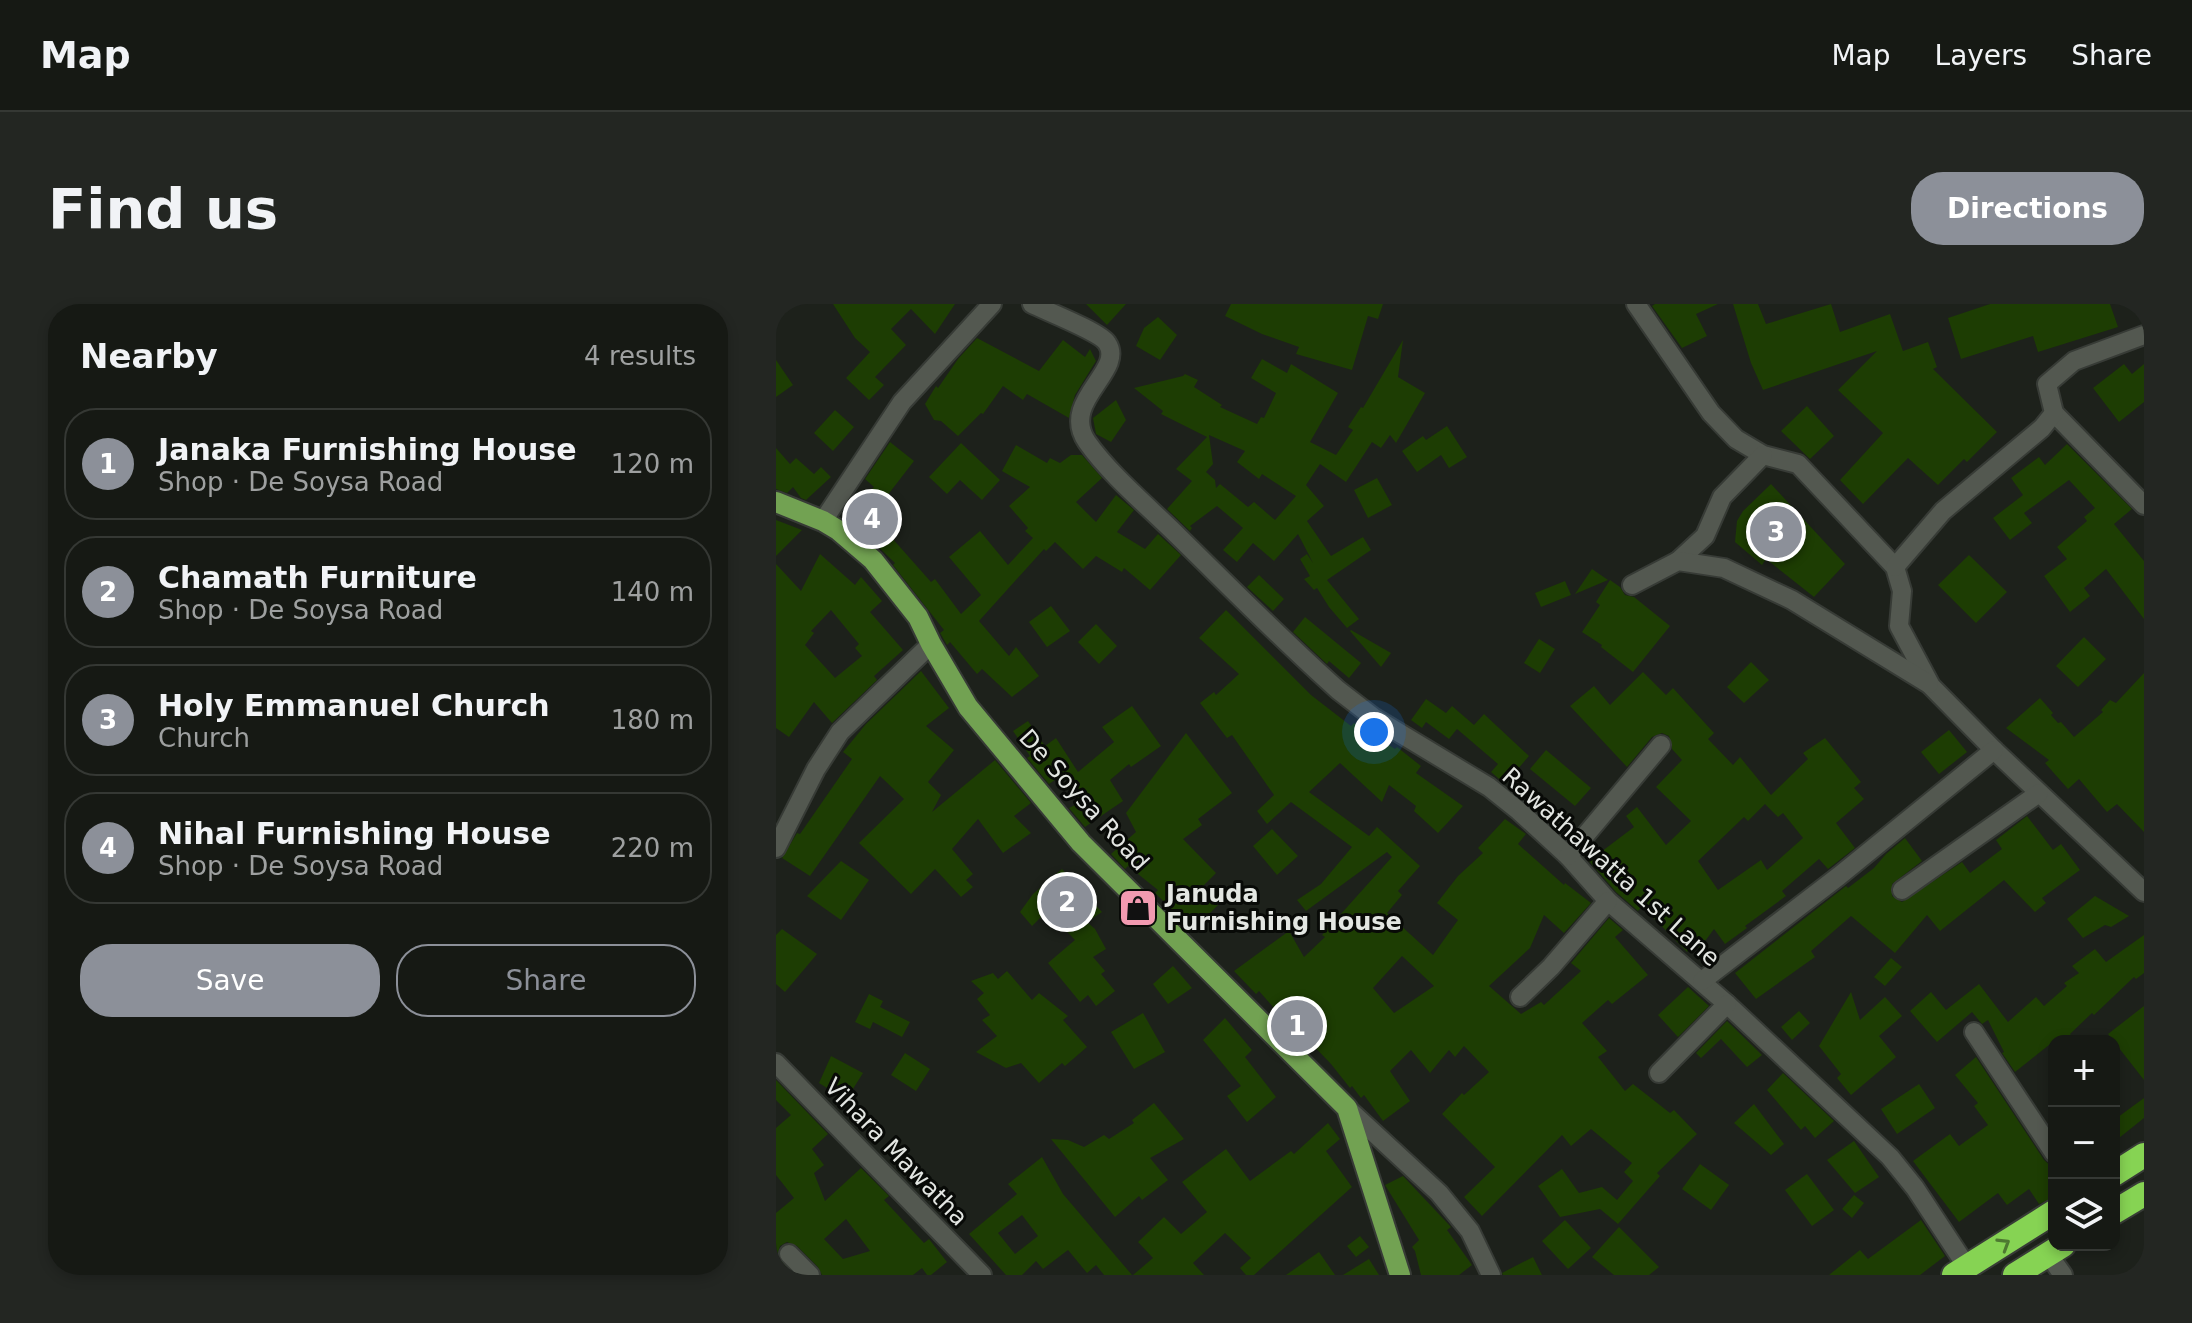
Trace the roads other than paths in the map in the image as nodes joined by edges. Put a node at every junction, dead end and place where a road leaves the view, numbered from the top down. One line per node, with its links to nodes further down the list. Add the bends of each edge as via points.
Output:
1 (992, 304): 9 (street, via 902,402)
2 (1032, 304): 19 (street, Rawathawatta 1st Lane, via 1107,343 1109,363 1082,406 1079,427 1093,450 1139,498 1338,690 1489,787)
3 (1636, 304): 6 (street, via 1711,413 1736,439)
4 (2144, 335): 5 (street, via 2074,361 2057,375 2047,384)
5 (2054, 413): 8 (street); 11 (street, via 1943,511)
6 (1763, 455): 10 (street, via 1722,497 1705,536); 11 (street, via 1798,464)
7 (776, 502): 9 (main road, De Soysa Road)
8 (2144, 505)
9 (823, 521): 13 (main road, De Soysa Road, via 873,560 918,617)
10 (1678, 561): 12 (street); 14 (street, via 1724,568 1792,600)
11 (1895, 567): 14 (street, via 1902,591 1899,626)
12 (1632, 585)
13 (931, 644): 18 (street, via 840,732); 29 (main road, De Soysa Road, via 968,707 1081,843)
14 (1931, 686): 16 (street)
15 (1661, 745): 19 (street)
16 (1994, 750): 17 (street); 23 (street)
17 (2039, 793): 20 (street); 21 (street)
18 (776, 848)
19 (1568, 856): 22 (street, Rawathawatta 1st Lane)
20 (1902, 890)
21 (2144, 892)
22 (1608, 901): 23 (street, Rawathawatta 1st Lane); 24 (street)
23 (1702, 981): 25 (street, Rawathawatta 1st Lane)
24 (1520, 997)
25 (1727, 1004): 28 (street); 39 (street, Rawathawatta 1st Lane, via 1890,1157 1915,1188)
26 (1974, 1032): 30 (street)
27 (776, 1063): 41 (street, Vihara Mawatha)
28 (1659, 1073)
29 (1347, 1108): 42 (main road, De Soysa Road); 43 (street, via 1439,1193 1470,1231)
30 (2048, 1144)
31 (2144, 1155): 32 (highway)
32 (2120, 1170)
33 (2144, 1194): 34 (highway)
34 (2120, 1208)
35 (2048, 1216): 39 (highway, one-way to 35)
36 (2053, 1251): 44 (highway)
37 (2055, 1251): 45 (street)
38 (789, 1254): 40 (street)
39 (1960, 1271)
40 (810, 1275)
41 (982, 1275)
42 (1400, 1275)
43 (1491, 1275)
44 (2015, 1275)
45 (2063, 1275)

